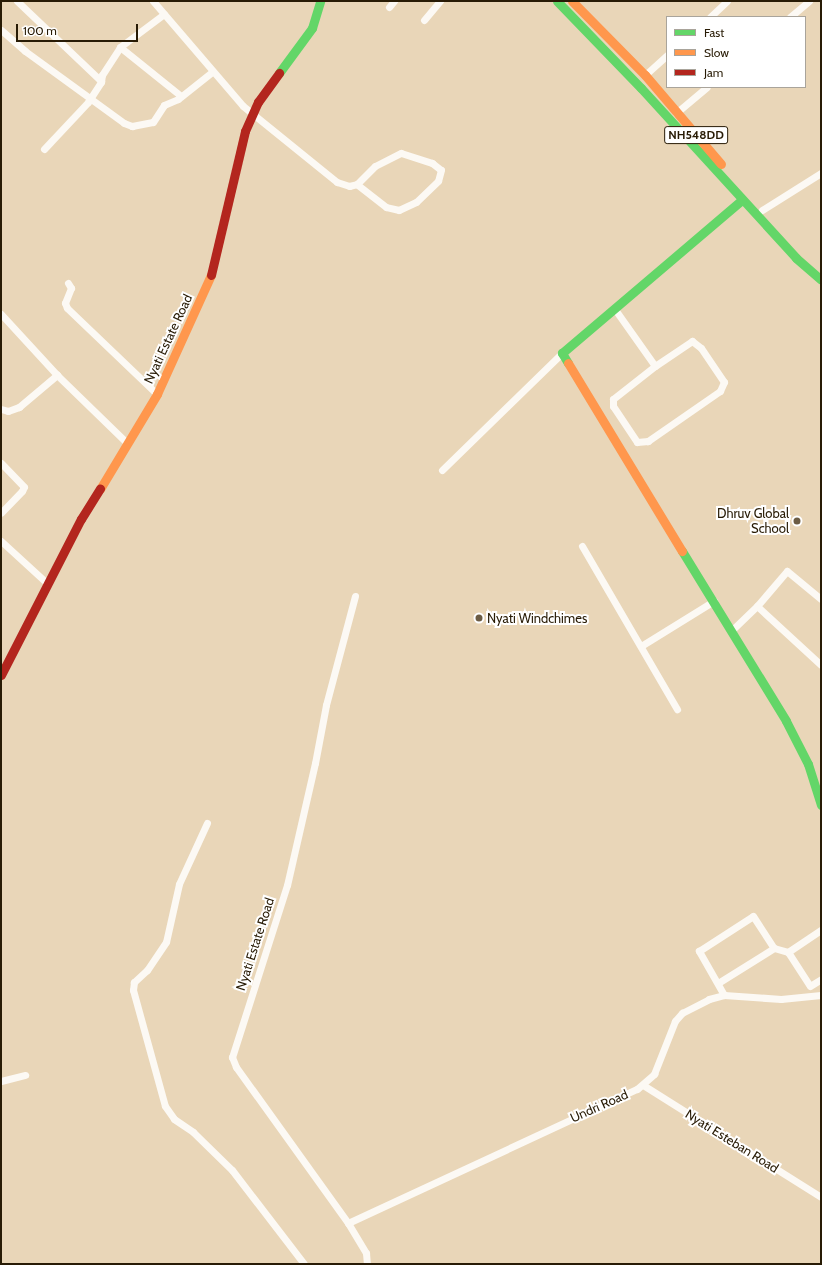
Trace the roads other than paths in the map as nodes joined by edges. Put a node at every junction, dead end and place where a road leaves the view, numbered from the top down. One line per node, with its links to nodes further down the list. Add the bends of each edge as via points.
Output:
1 (17, 1): 18 (street)
2 (153, 1): 9 (street)
3 (320, 1): 22 (main road, Nyati Estate Road, via 312,28 270,85)
4 (440, 1): 12 (street)
5 (557, 1): 27 (main road, NH548DD, via 641,88)
6 (572, 1): 17 (main road, NH548DD)
7 (728, 1): 10 (street)
8 (809, 1): 11 (street)
9 (164, 14): 14 (street); 16 (street)
10 (711, 16)
11 (791, 16)
12 (424, 20)
13 (1, 30): 21 (street)
14 (120, 46): 18 (street); 20 (street)
15 (666, 56): 17 (street)
16 (212, 72): 20 (street); 22 (street, via 239,102)
17 (645, 75): 23 (main road, NH548DD)
18 (101, 80): 21 (street)
19 (706, 88): 23 (street)
20 (181, 96): 21 (street, via 164,106 153,122 132,126)
21 (90, 99): 24 (street)
22 (253, 113): 26 (street, via 337,182 349,186); 37 (main road, Nyati Estate Road, via 241,144 212,273)
23 (676, 113): 28 (main road, NH548DD)
24 (44, 149)
25 (821, 173): 28 (street)
26 (357, 184): 26 (street, via 375,166 401,153 432,163 440,170 438,181 416,202 399,210 386,207)
27 (742, 200): 30 (main road, NH548DD, via 796,258); 32 (main road)
28 (762, 210): 29 (main road, NH548DD, via 796,248)
29 (821, 269)
30 (821, 280)
31 (68, 283): 37 (street, via 71,288 65,303 67,308)
32 (614, 308): 34 (main road); 35 (street)
33 (1, 314): 36 (street)
34 (562, 353): 41 (street); 48 (main road)
35 (655, 366): 35 (street, via 692,341 701,348 722,377 723,387 648,441 637,442 613,406 613,399)
36 (57, 375): 38 (street, via 19,407 8,411); 39 (street)
37 (157, 394): 39 (main road, Nyati Estate Road)
38 (1, 409)
39 (127, 443): 45 (main road, Nyati Estate Road, via 82,519)
40 (1, 463): 42 (street, via 24,487)
41 (442, 470)
42 (1, 513)
43 (1, 541): 45 (street)
44 (582, 546): 51 (street)
45 (48, 584): 53 (main road, Nyati Estate Road)
46 (355, 596): 68 (street, Nyati Estate Road, via 326,705 316,762 287,885 232,1057 236,1067)
47 (821, 599): 49 (street, via 787,571)
48 (714, 601): 50 (main road); 51 (street)
49 (757, 606): 50 (street); 52 (street)
50 (732, 630): 55 (main road, via 799,746)
51 (641, 646): 54 (street)
52 (821, 665)
53 (1, 675)
54 (677, 708)
55 (821, 805)
56 (207, 823): 69 (street, via 179,884 166,942 151,965 134,982 133,990 165,1106 174,1119 192,1132 232,1170)
57 (821, 930): 59 (street)
58 (774, 948): 59 (street); 61 (street); 61 (street, via 753,916 699,951)
59 (788, 952): 60 (street, via 810,986)
60 (821, 979)
61 (718, 983): 62 (street)
62 (724, 995): 63 (street, Undri Road, via 781,999); 66 (street, Undri Road, via 709,999 682,1013 670,1031 654,1074)
63 (821, 995)
64 (26, 1075): 65 (street)
65 (1, 1081)
66 (643, 1085): 67 (street, Nyati Esteban Road); 68 (street, Undri Road)
67 (821, 1198)
68 (348, 1223): 70 (street, Nyati Estate Road, via 366,1253)
69 (304, 1264)
70 (367, 1264)

